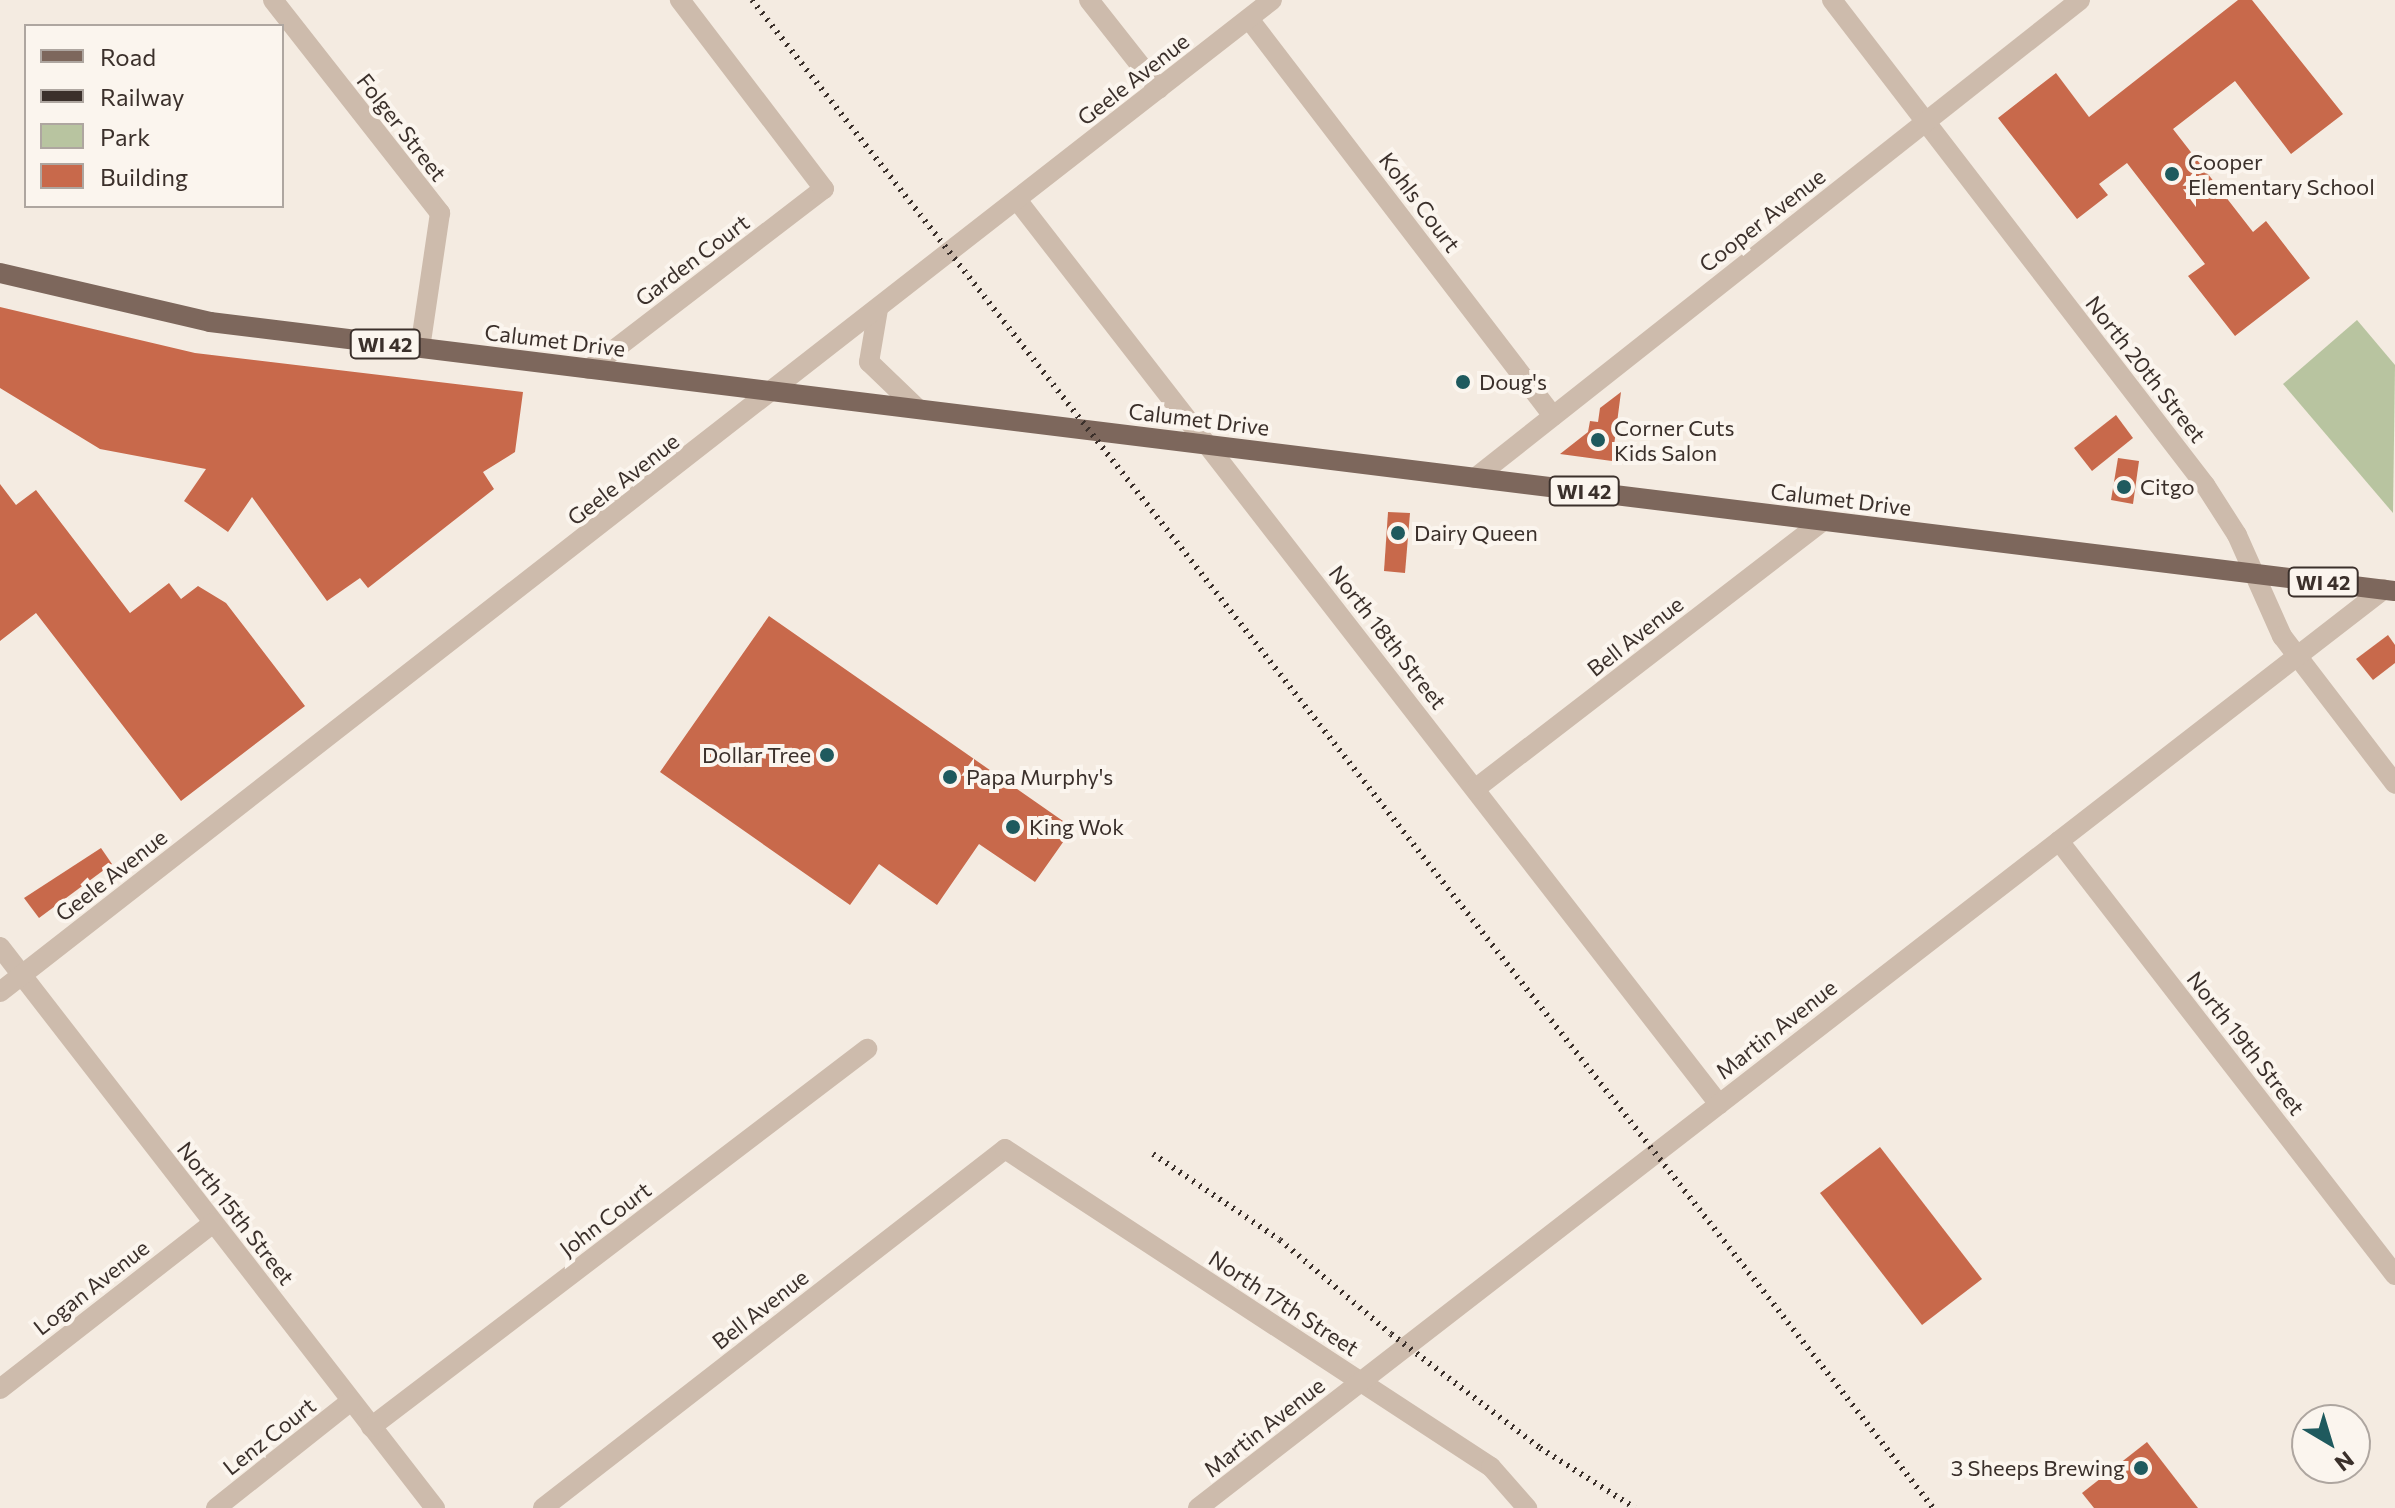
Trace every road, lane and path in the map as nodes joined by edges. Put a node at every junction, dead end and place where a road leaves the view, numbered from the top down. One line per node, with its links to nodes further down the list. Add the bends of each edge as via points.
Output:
1 (273, 0): 13 (street, Folger Street, via 440,213)
2 (680, 0): 14 (street, Garden Court, via 824,189)
3 (1089, 0): 8 (street)
4 (1272, 0): 7 (street, Geele Avenue)
5 (1832, 0): 9 (street, North 20th Street)
6 (2080, 0): 9 (street, Cooper Avenue)
7 (1249, 19): 8 (street, Geele Avenue); 17 (street, Kohls Court)
8 (1159, 89): 10 (street, Geele Avenue)
9 (1925, 121): 17 (street, Cooper Avenue); 21 (street, North 20th Street, via 2205,485 2237,535)
10 (1017, 200): 12 (street, Geele Avenue); 18 (street, North 18th Street)
11 (0, 273): 13 (main road, Calumet Drive / WI 42, via 210,322)
12 (878, 309): 15 (street, Geele Avenue); 16 (street, via 869,362)
13 (420, 348): 14 (main road, Calumet Drive / WI 42)
14 (589, 369): 15 (main road, Calumet Drive / WI 42)
15 (774, 392): 16 (main road, Calumet Drive / WI 42); 28 (street, Geele Avenue)
16 (917, 408): 18 (main road, Calumet Drive / WI 42)
17 (1553, 416): 19 (street, Cooper Avenue)
18 (1210, 445): 19 (main road, Calumet Drive / WI 42); 25 (street, North 18th Street)
19 (1475, 478): 20 (main road, Calumet Drive / WI 42)
20 (1823, 521): 21 (main road, Calumet Drive / WI 42); 25 (street, Bell Avenue)
21 (2251, 573): 22 (main road, Calumet Drive / WI 42); 23 (street, North 20th Street)
22 (2390, 590): 23 (street, Martin Avenue)
23 (2296, 657): 24 (street, North 20th Street); 26 (street, Martin Avenue)
24 (2395, 784)
25 (1475, 789): 31 (street, North 18th Street)
26 (2059, 841): 31 (street, Martin Avenue); 34 (street, North 19th Street)
27 (0, 947): 28 (street, North 15th Street)
28 (22, 975): 29 (street, Geele Avenue); 33 (street, North 15th Street)
29 (0, 992)
30 (867, 1049): 38 (street, John Court)
31 (1719, 1104): 35 (street, Martin Avenue)
32 (1005, 1149): 35 (street, North 17th Street); 41 (street, Bell Avenue)
33 (213, 1223): 36 (street, Logan Avenue); 37 (street, North 15th Street)
34 (2395, 1275)
35 (1361, 1382): 42 (street, Martin Avenue); 43 (street, North 17th Street, via 1491,1467)
36 (0, 1389)
37 (351, 1401): 38 (street, North 15th Street); 39 (street, Lenz Court)
38 (371, 1427): 40 (street, North 15th Street)
39 (216, 1508)
40 (435, 1508)
41 (543, 1508)
42 (1198, 1508)
43 (1527, 1508)

